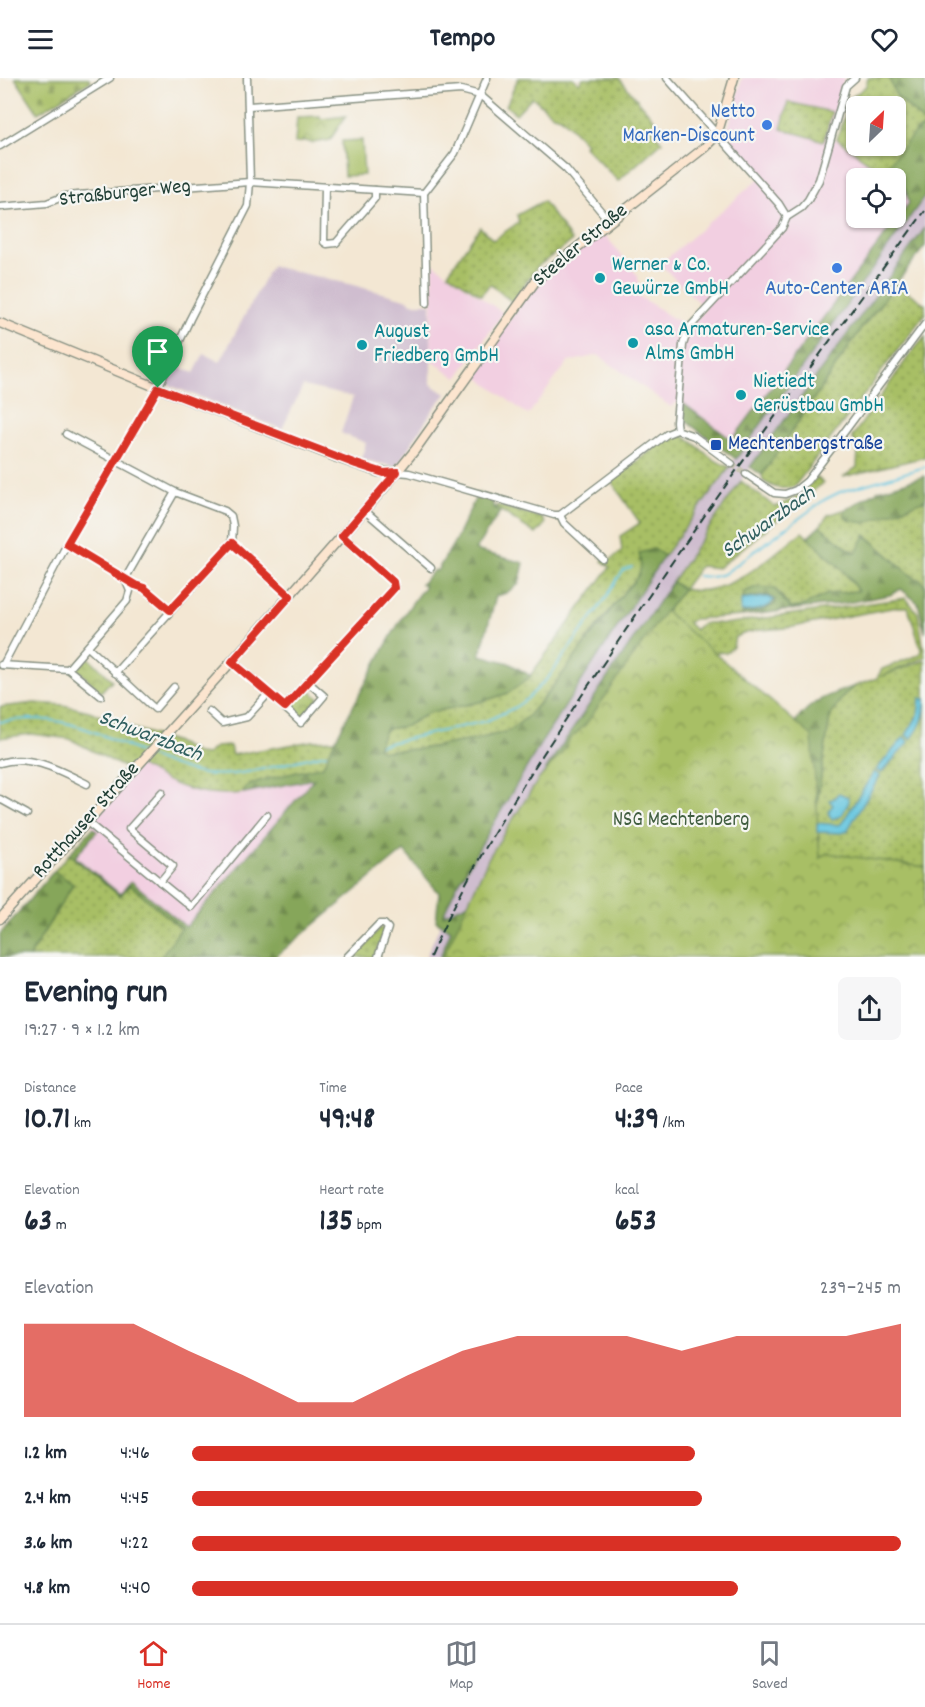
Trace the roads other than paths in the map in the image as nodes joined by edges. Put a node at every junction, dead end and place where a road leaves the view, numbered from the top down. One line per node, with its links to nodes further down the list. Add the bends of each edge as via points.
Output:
1 (110, 78): 10 (street)
2 (247, 78): 8 (street)
3 (487, 78): 7 (street)
4 (667, 78): 9 (street)
5 (734, 78): 9 (main road, Steeler Straße)
6 (855, 78): 16 (street, via 846,86 819,180 808,200)
7 (480, 96): 8 (street, via 461,90); 14 (street, via 455,153); 17 (street, via 566,169)
8 (249, 106): 11 (street)
9 (717, 135): 16 (street); 17 (main road, Steeler Straße)
10 (0, 146)
11 (250, 182): 12 (street, Straßburger Weg); 15 (street, Straßburger Weg, via 65,195 47,203); 21 (street, via 249,206)
12 (325, 187): 13 (street, Straßburger Weg); 13 (street, via 327,244 336,243 375,198)
13 (375, 190): 14 (street, Straßburger Weg)
14 (424, 193): 18 (street)
15 (0, 207)
16 (787, 217): 22 (street, via 782,228 688,329 683,345)
17 (609, 221): 26 (main road, Steeler Straße, via 537,279)
18 (427, 303)
19 (0, 323): 21 (main road)
20 (925, 324): 27 (street, via 807,481 785,494 774,493)
21 (158, 388): 24 (street); 26 (main road, via 356,464 384,473)
22 (677, 430): 25 (street, via 694,436); 30 (street)
23 (66, 434): 24 (street)
24 (116, 460): 28 (street); 33 (street)
25 (732, 464)
26 (397, 472): 29 (main road, Steeler Straße); 30 (street)
27 (746, 474)
28 (175, 492): 32 (street, via 231,516); 36 (street)
29 (364, 510): 31 (main road, Steeler Straße); 35 (street)
30 (560, 515): 34 (street)
31 (342, 536): 37 (main road, Rotthauser Straße); 44 (street, via 393,582 394,588)
32 (232, 543): 37 (street); 38 (street)
33 (67, 544): 36 (street); 41 (street)
34 (603, 559)
35 (432, 568)
36 (125, 579): 38 (street, via 144,588); 39 (street, via 130,591 127,601)
37 (290, 596): 40 (main road, Rotthauser Straße)
38 (170, 610): 43 (street)
39 (88, 647): 42 (street); 43 (street)
40 (232, 662): 46 (street); 56 (main road, Rotthauser Straße)
41 (1, 665): 42 (street)
42 (68, 669): 47 (street)
43 (115, 673): 45 (street, via 155,709)
44 (308, 682): 48 (street); 48 (street, via 324,696 301,723)
45 (174, 687)
46 (269, 693): 48 (street); 49 (street, via 247,717 222,723)
47 (101, 696)
48 (285, 707)
49 (208, 711)
50 (0, 763): 51 (street, via 30,761)
51 (87, 784)
52 (162, 792): 57 (street, via 129,828 173,866)
53 (0, 799): 54 (street)
54 (27, 814)
55 (267, 815): 57 (street, via 190,907)
56 (87, 822): 57 (street); 58 (main road, Rotthauser Straße)
57 (160, 882)
58 (0, 919)
59 (349, 956): 60 (street, via 379,924 384,924 388,928)
60 (378, 957)

